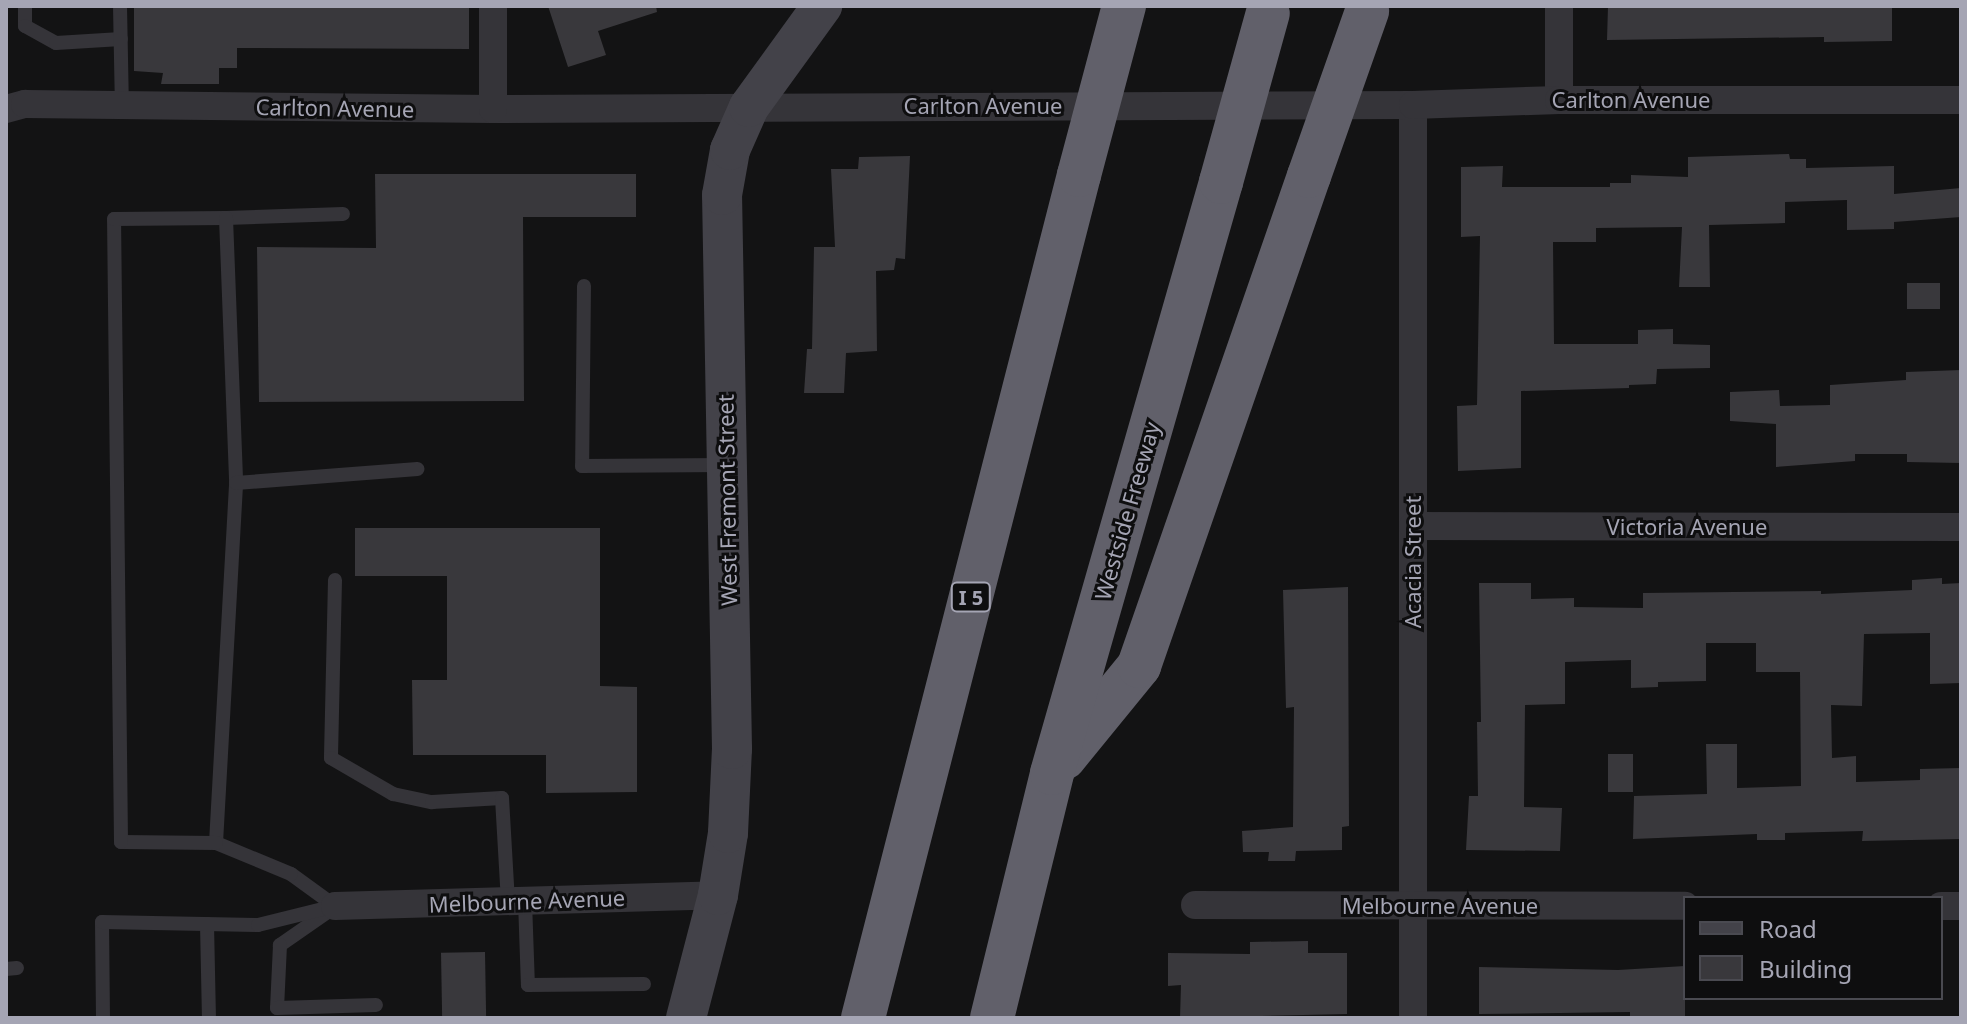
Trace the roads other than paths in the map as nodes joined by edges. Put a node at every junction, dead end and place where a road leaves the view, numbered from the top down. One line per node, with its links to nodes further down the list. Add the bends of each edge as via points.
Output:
1 (25, 6): 9 (lane, via 25,26 56,43)
2 (120, 6): 9 (lane)
3 (493, 6): 16 (street)
4 (822, 6): 14 (street, West Fremont Street)
5 (1124, 6): 40 (highway, I 5, bridge)
6 (1559, 6): 10 (street)
7 (1368, 8): 26 (highway, bridge, via 1139,666)
8 (1268, 9): 26 (highway, Westside Freeway, bridge)
9 (121, 39): 13 (lane)
10 (1559, 100): 11 (street, Carlton Avenue); 12 (street, Carlton Avenue)
11 (1961, 100)
12 (1413, 105): 14 (street, Carlton Avenue); 23 (street, Acacia Street)
13 (122, 106): 15 (street, Carlton Avenue, via 25,104); 16 (street, Carlton Avenue)
14 (749, 107): 16 (street, Carlton Avenue); 20 (street, West Fremont Street, via 730,150 722,195)
15 (6, 109)
16 (493, 109)
17 (343, 214): 18 (lane)
18 (226, 218): 22 (lane); 27 (lane, via 114,219 121,842)
19 (584, 286): 20 (lane, via 582,466)
20 (726, 465): 28 (street, West Fremont Street, via 732,749 728,833)
21 (417, 469): 22 (lane)
22 (236, 483): 27 (lane)
23 (1413, 526): 24 (street, Victoria Avenue); 32 (street, Acacia Street)
24 (1961, 527)
25 (335, 580): 29 (lane, via 331,758 393,794 432,802 502,798)
26 (1052, 773): 41 (highway, Westside Freeway)
27 (216, 843): 31 (lane, via 291,874)
28 (718, 895): 29 (street, Melbourne Avenue); 39 (street, West Fremont Street)
29 (517, 901): 31 (street, Melbourne Avenue); 35 (lane, via 528,985)
30 (1195, 905): 32 (street, Melbourne Avenue)
31 (335, 906): 34 (lane, via 258,925); 36 (lane, via 280,945 277,1008)
32 (1413, 906): 33 (street, Melbourne Avenue); 42 (street, Acacia Street)
33 (1683, 906)
34 (207, 924): 37 (lane, via 102,922); 38 (lane)
35 (644, 984)
36 (376, 1005)
37 (103, 1018)
38 (209, 1018)
39 (686, 1018)
40 (863, 1018)
41 (992, 1018)
42 (1413, 1018)

